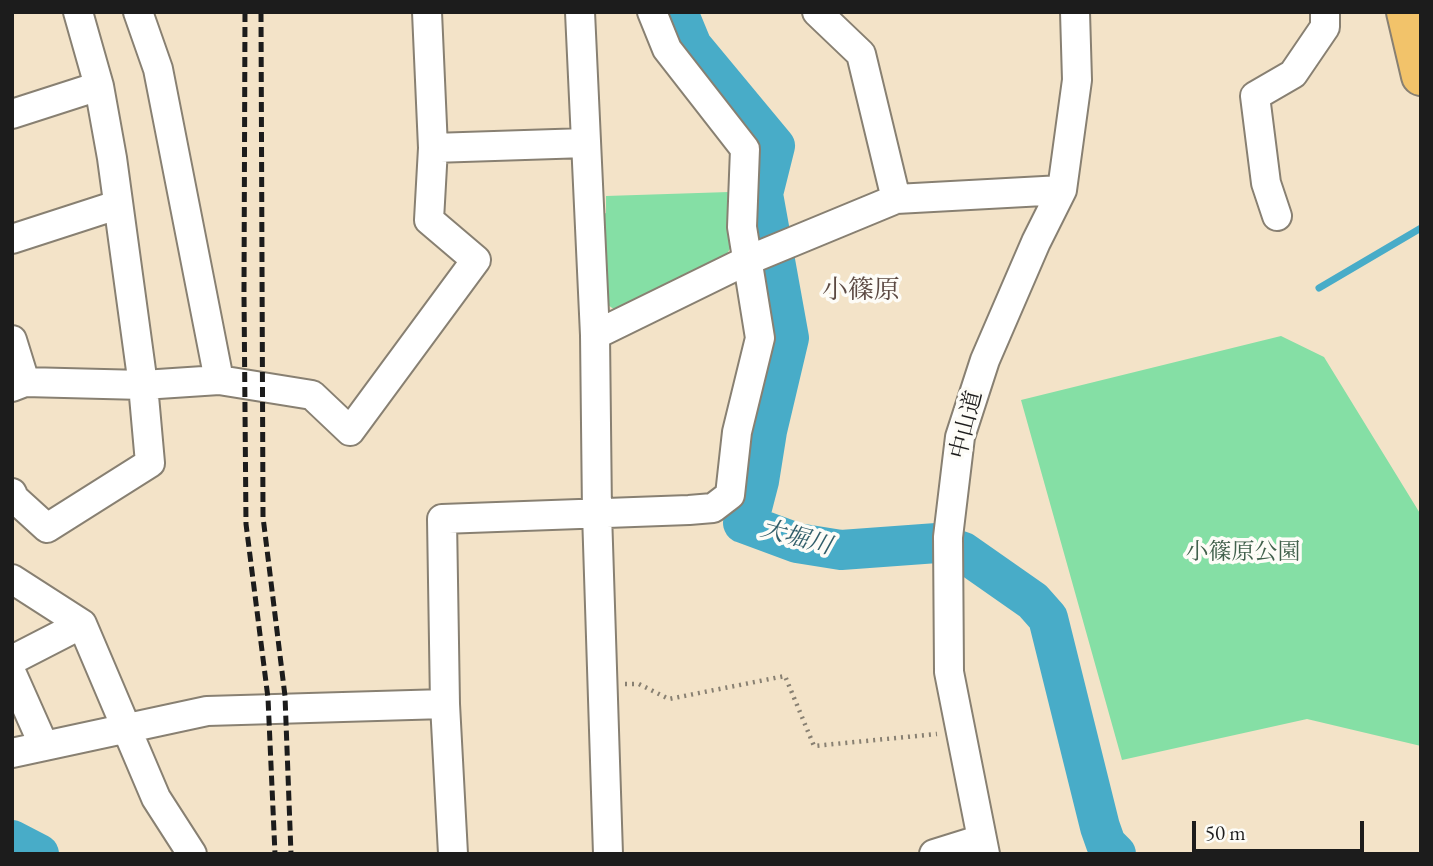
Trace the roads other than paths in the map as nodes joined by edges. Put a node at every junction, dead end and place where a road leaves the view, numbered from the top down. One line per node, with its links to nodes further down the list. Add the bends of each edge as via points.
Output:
1 (78, 12): 11 (street)
2 (138, 12): 23 (street, via 158,69)
3 (427, 12): 14 (street)
4 (580, 12): 13 (street)
5 (652, 12): 20 (street, via 667,49 745,149 742,227)
6 (817, 12): 16 (street, via 861,54)
7 (1075, 12): 15 (street, 中山道, via 1077,80)
8 (1325, 12): 18 (street, via 1325,27 1293,74 1255,96 1266,183)
9 (1406, 12): 10 (highway)
10 (1421, 76)
11 (99, 86): 12 (street); 17 (street)
12 (12, 114)
13 (586, 143): 14 (street); 21 (street)
14 (433, 148): 23 (street, via 429,220 476,260 350,431 312,395)
15 (1062, 190): 16 (street); 36 (street, 中山道, via 985,360 960,437 948,546 949,672)
16 (896, 199): 20 (street)
17 (117, 205): 19 (street); 25 (street)
18 (1277, 216)
19 (12, 239)
20 (753, 258): 21 (street); 27 (street, via 760,338 737,432 730,495 713,508)
21 (595, 335): 27 (street)
22 (12, 340): 24 (street)
23 (219, 380): 25 (street)
24 (19, 385): 25 (street)
25 (143, 385): 26 (street, via 150,463 47,528)
26 (12, 493)
27 (597, 513): 32 (street, via 442,519); 39 (street)
28 (12, 579): 29 (street)
29 (82, 624): 30 (street); 33 (street)
30 (12, 660)
31 (12, 674): 34 (street)
32 (445, 704): 33 (street, via 207,711); 38 (street)
33 (126, 728): 34 (street); 37 (street, via 156,798)
34 (44, 746): 35 (street)
35 (12, 753)
36 (984, 846): 40 (street)
37 (192, 854)
38 (453, 854)
39 (608, 854)
40 (934, 854)

